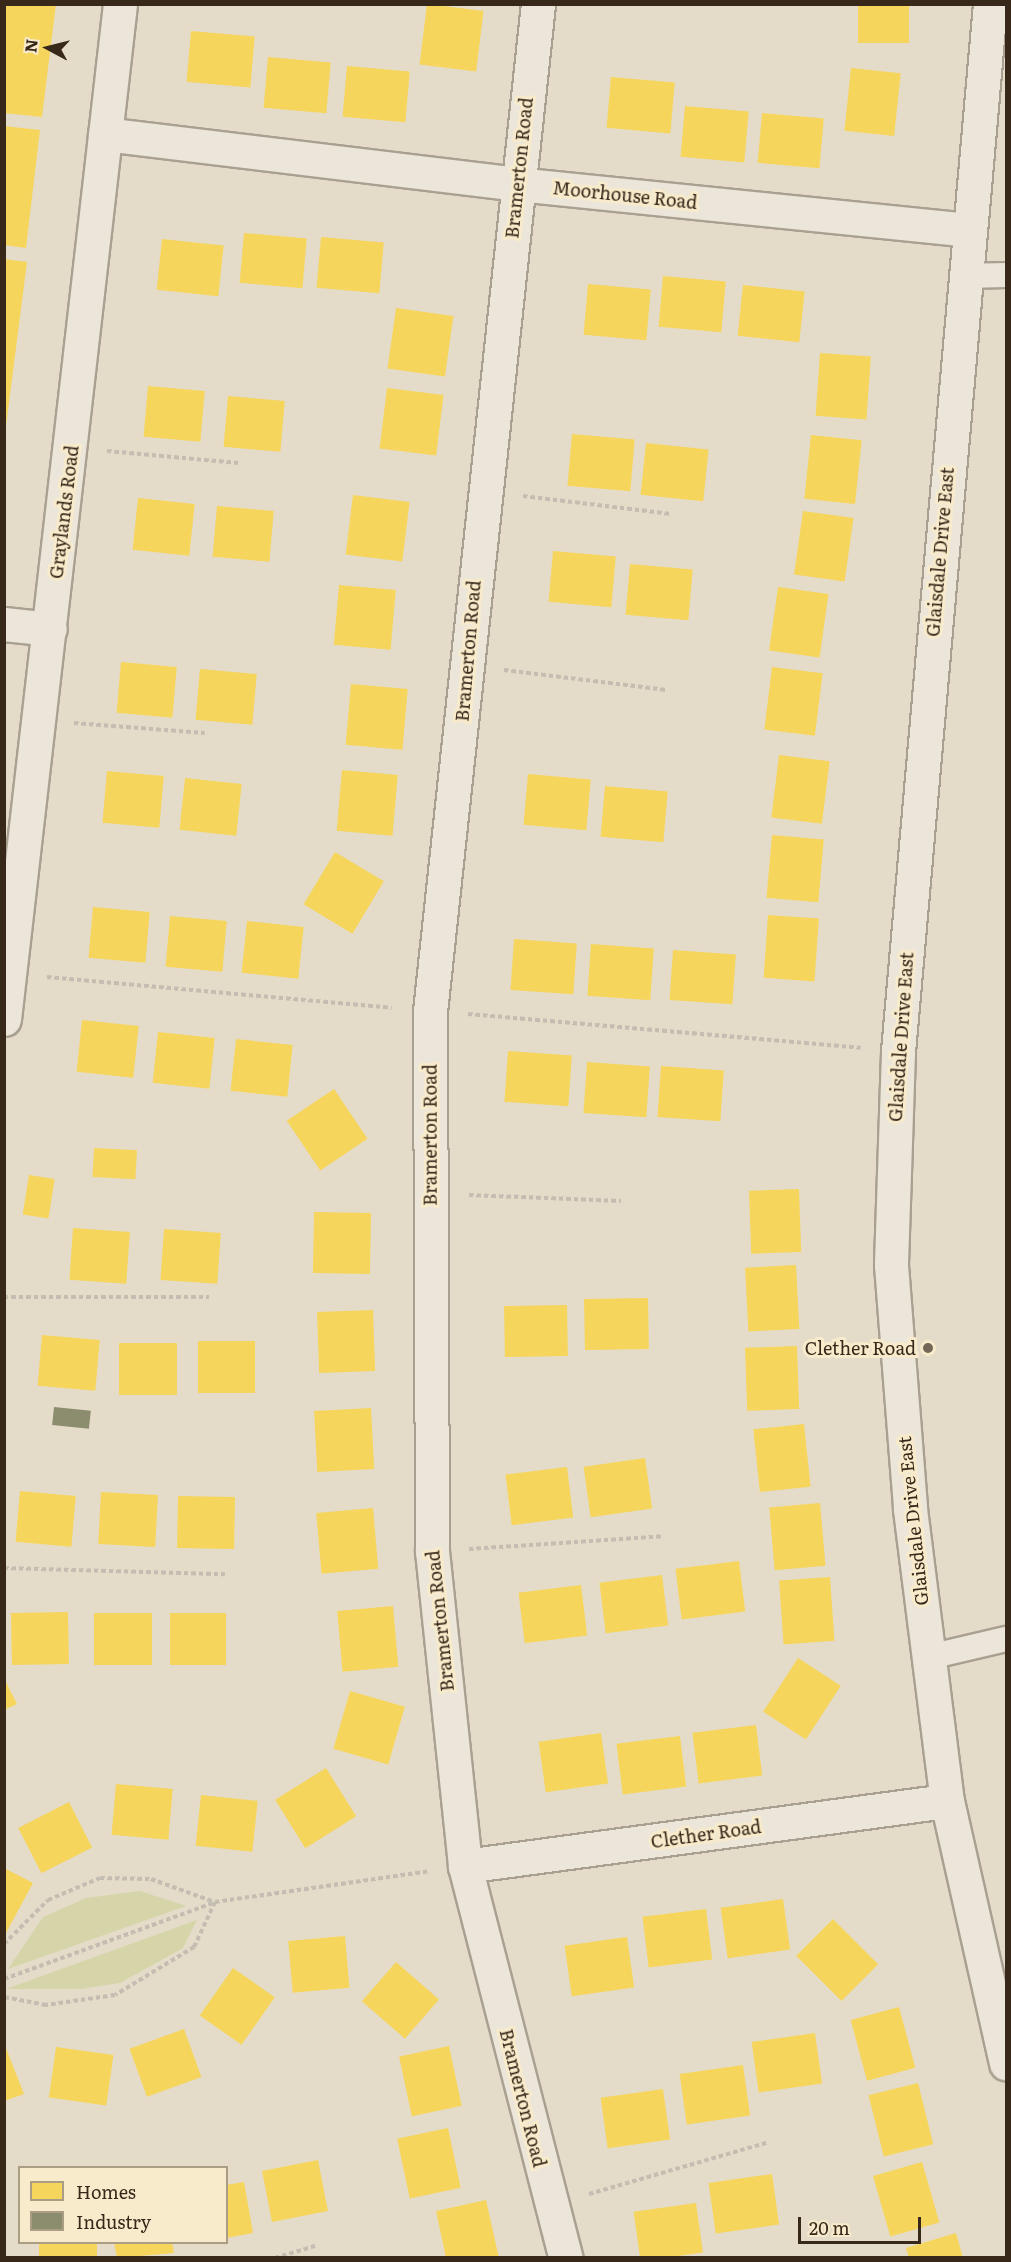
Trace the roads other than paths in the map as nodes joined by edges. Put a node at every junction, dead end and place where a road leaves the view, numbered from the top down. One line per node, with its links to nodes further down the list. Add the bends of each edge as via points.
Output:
1 (120, 4): 4 (street, Graylands Road)
2 (538, 4): 5 (street, Bramerton Road)
3 (990, 4): 6 (street, Glaisdale Drive East)
4 (105, 134): 5 (street, Moorhouse Road); 10 (street, Graylands Road)
5 (517, 184): 6 (street, Moorhouse Road); 15 (street, Bramerton Road, via 430,1011 432,1551)
6 (967, 230): 8 (street, Glaisdale Drive East)
7 (1006, 275): 8 (lane)
8 (963, 276): 13 (street, Glaisdale Drive East, via 898,1052 891,1265 910,1509)
9 (4, 624): 10 (street)
10 (50, 629): 11 (street, Graylands Road)
11 (4, 1019)
12 (1006, 1639): 13 (lane)
13 (928, 1657): 14 (street, Glaisdale Drive East)
14 (947, 1801): 15 (street, Clether Road); 16 (street, Glaisdale Drive East)
15 (465, 1866): 17 (street, Bramerton Road)
16 (1006, 2063)
17 (566, 2258)

